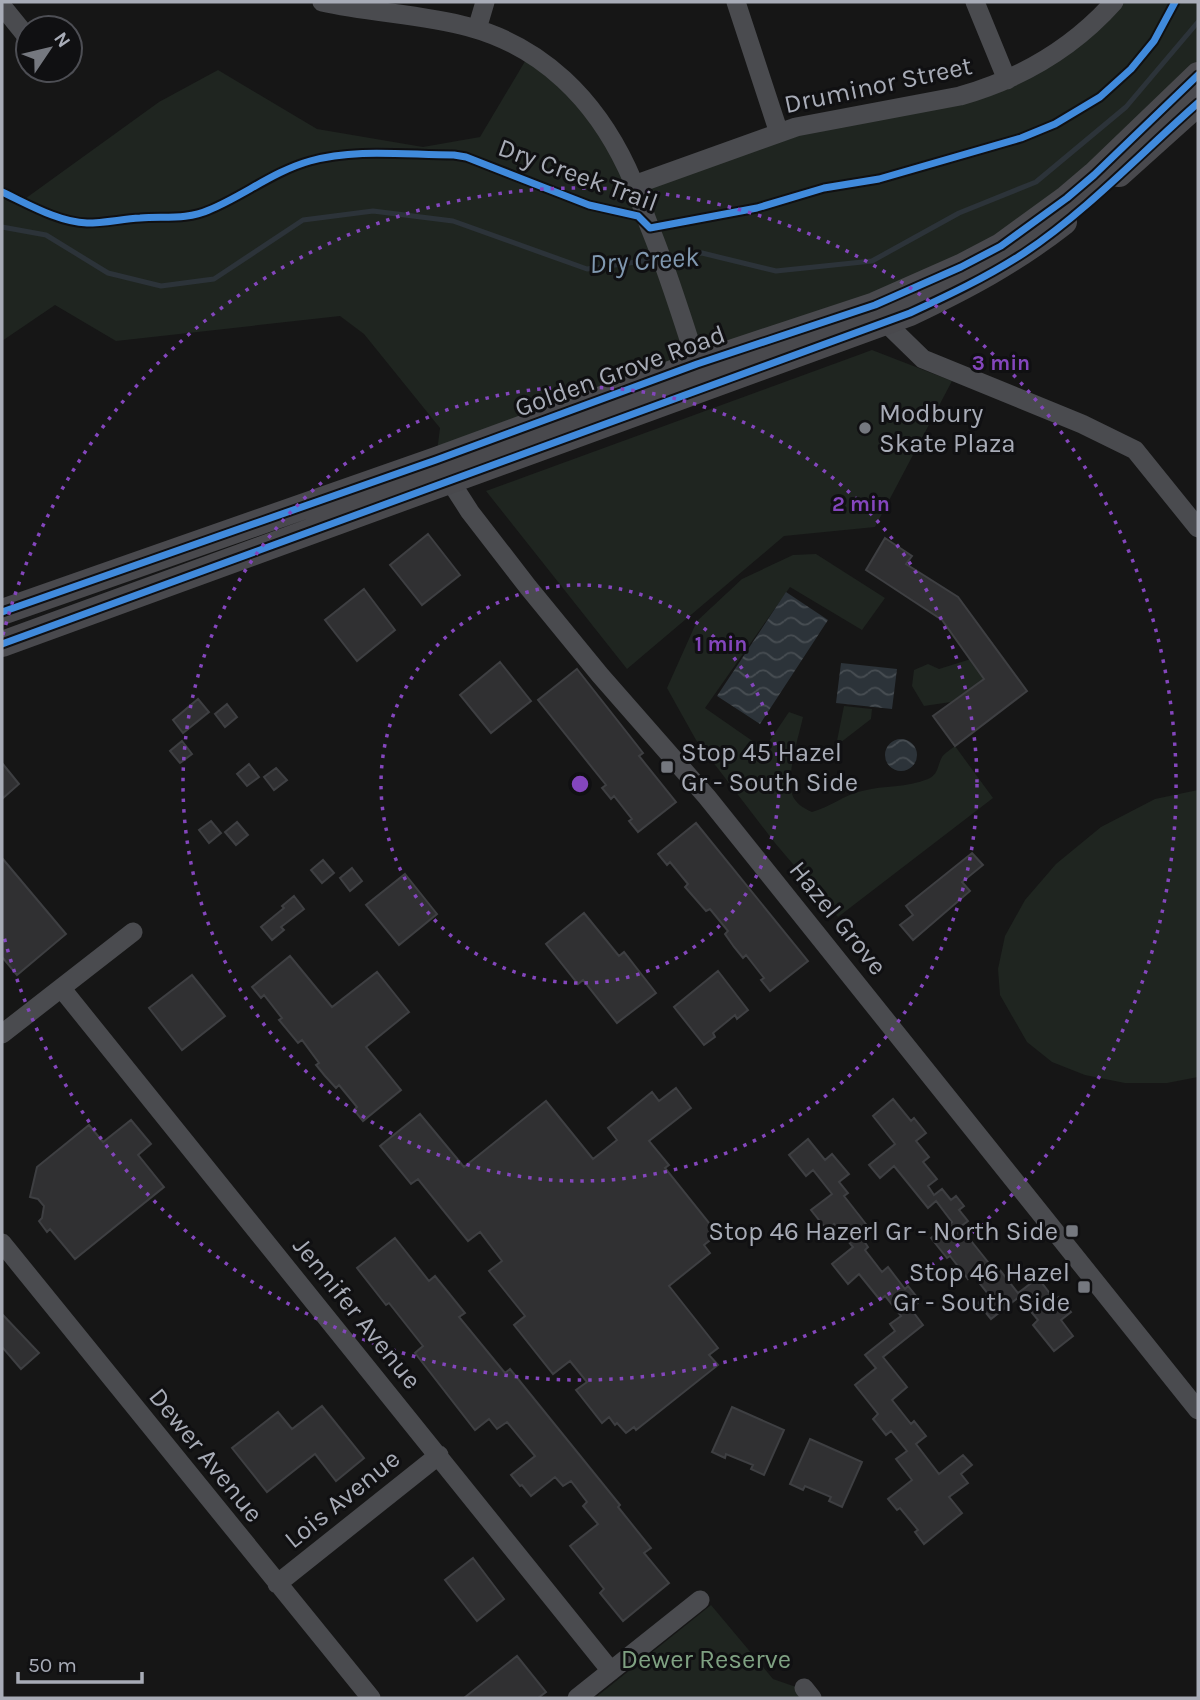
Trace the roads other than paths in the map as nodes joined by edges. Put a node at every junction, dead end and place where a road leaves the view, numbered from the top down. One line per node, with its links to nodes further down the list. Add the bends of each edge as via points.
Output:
1 (322, 2): 8 (street)
2 (485, 2): 8 (street)
3 (736, 2): 12 (street)
4 (975, 2): 10 (street)
5 (1114, 2): 10 (street, Druminor Street, via 1059,51)
6 (2, 6): 7 (street)
7 (14, 21)
8 (477, 29): 13 (street, via 530,52 583,97 601,120)
9 (1198, 75): 14 (main road, Golden Grove Road, via 1094,175)
10 (1007, 80): 12 (street, Druminor Street, via 960,96)
11 (1198, 103): 14 (main road, Golden Grove Road)
12 (779, 133): 13 (street, Druminor Street)
13 (634, 185): 16 (street)
14 (1072, 205): 15 (main road, Golden Grove Road, via 1021,243 961,267)
15 (880, 314): 16 (main road, Golden Grove Road); 18 (street, via 923,359 1135,450)
16 (701, 376): 17 (main road, Golden Grove Road)
17 (443, 470): 19 (main road, Golden Grove Road); 20 (main road, Golden Grove Road); 25 (street, Hazel Grove, via 528,587 707,797)
18 (1198, 528)
19 (2, 612)
20 (2, 644)
21 (133, 932): 22 (street)
22 (62, 989): 23 (street); 26 (street, Jennifer Avenue)
23 (2, 1034)
24 (2, 1243): 27 (street, Dewer Avenue)
25 (1198, 1410)
26 (439, 1455): 27 (street, Lois Avenue); 29 (street, Jennifer Avenue)
27 (277, 1584): 30 (street, Dewer Avenue)
28 (700, 1601): 29 (street)
29 (611, 1671): 31 (street)
30 (371, 1698)
31 (577, 1698)

